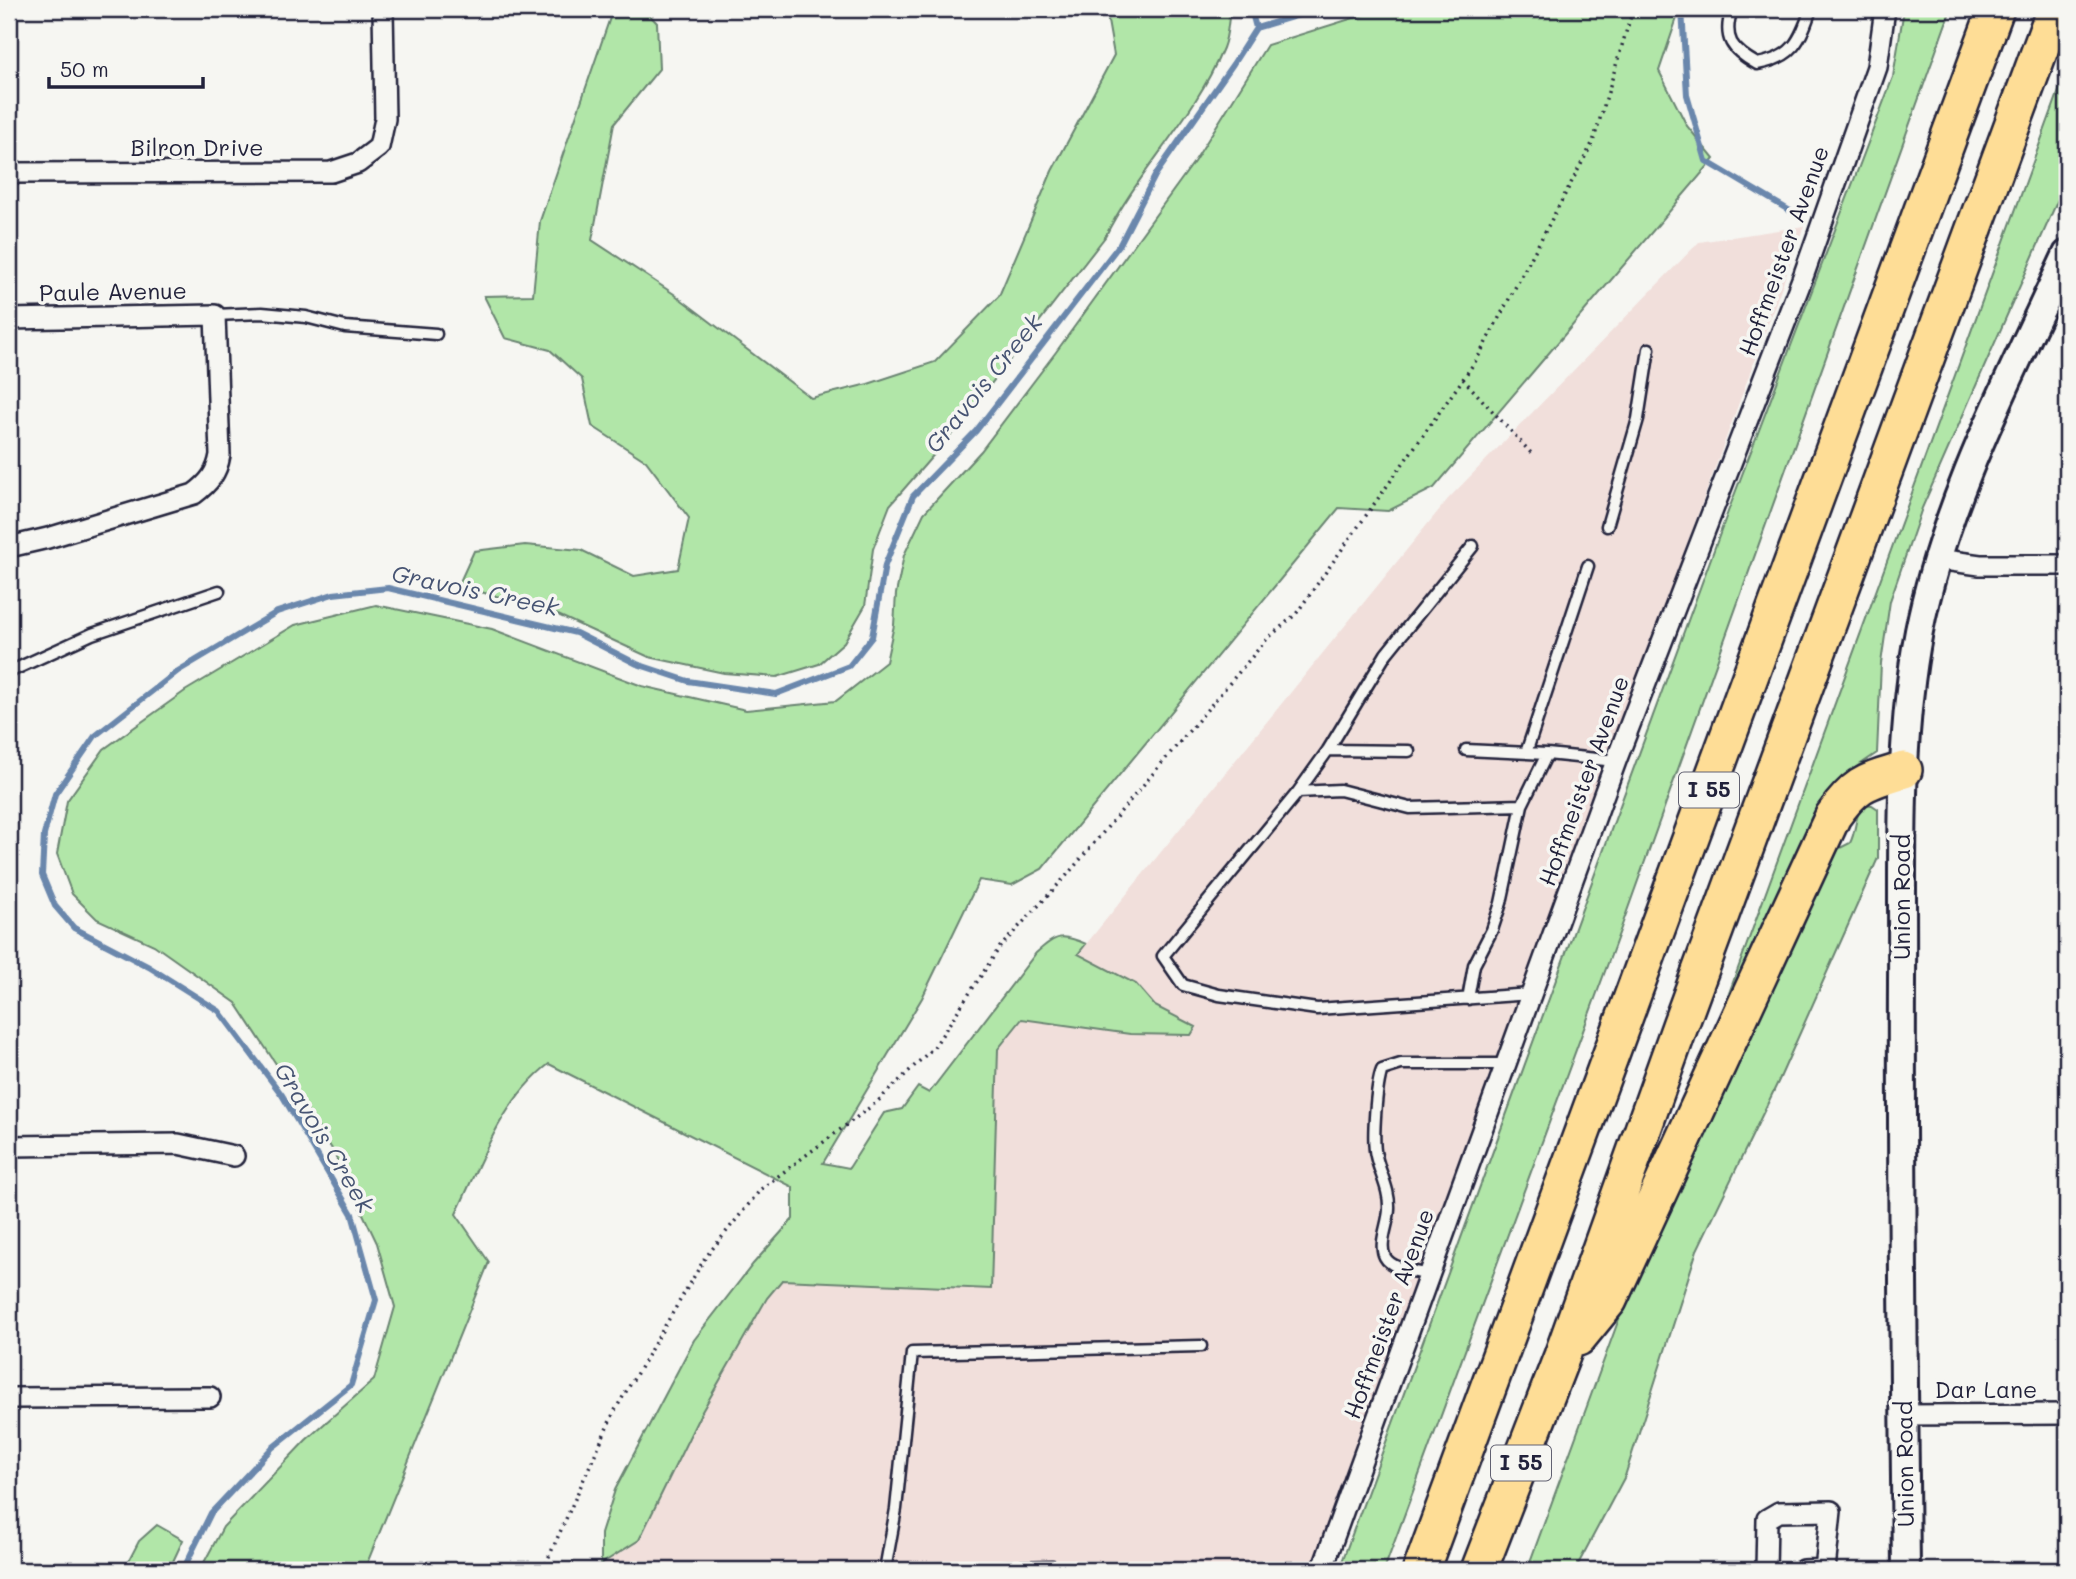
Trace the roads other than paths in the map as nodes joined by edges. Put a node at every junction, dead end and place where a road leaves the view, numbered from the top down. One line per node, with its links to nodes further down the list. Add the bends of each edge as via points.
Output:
1 (383, 9): 7 (street, Bilron Drive, via 385,119 379,147 358,163 331,172)
2 (1732, 9): 3 (lane, via 1730,44 1757,64 1776,61 1792,49)
3 (1811, 9)
4 (1885, 9): 26 (street, Hoffmeister Avenue, via 1877,67 1808,261)
5 (1996, 9): 48 (highway, I 55)
6 (2055, 9): 37 (highway, I 55)
7 (9, 173)
8 (2065, 265): 16 (main road, Union Road, via 1977,453)
9 (215, 315): 10 (street, Paule Avenue); 11 (lane, via 262,313 345,327); 15 (street, Paule Avenue, via 220,455 212,477 194,494 172,502)
10 (9, 319)
11 (436, 334)
12 (1649, 349): 13 (lane, via 1638,419)
13 (1607, 526)
14 (1473, 546): 21 (lane, via 1386,654)
15 (9, 547)
16 (1937, 559): 17 (street, via 1980,565); 27 (main road, Union Road, via 1919,630)
17 (2067, 565)
18 (1588, 566): 24 (lane)
19 (219, 591): 20 (lane, via 92,634)
20 (9, 672)
21 (1328, 750): 23 (lane); 28 (lane)
22 (1466, 750): 24 (lane)
23 (1409, 751)
24 (1526, 753): 25 (lane)
25 (1547, 754): 26 (lane); 29 (lane)
26 (1616, 761): 30 (street, Hoffmeister Avenue)
27 (1904, 770): 37 (highway, via 1866,782 1849,793 1833,816 1609,1300); 41 (main road, Union Road)
28 (1298, 792): 29 (lane, via 1340,790 1410,808); 31 (lane, via 1163,956 1183,985 1317,1009)
29 (1522, 805): 31 (lane, via 1501,903 1474,965)
30 (1531, 995): 31 (lane); 32 (street, Hoffmeister Avenue)
31 (1468, 999)
32 (1506, 1065): 35 (street, Hoffmeister Avenue); 35 (lane, via 1401,1064 1382,1070 1377,1082 1375,1155 1390,1208 1382,1251 1396,1266)
33 (9, 1146): 34 (street, via 178,1144)
34 (234, 1156)
35 (1429, 1275): 47 (street, Hoffmeister Avenue)
36 (1201, 1346): 43 (lane, via 912,1353)
37 (1562, 1356): 49 (highway, I 55)
38 (210, 1397): 39 (street)
39 (9, 1398)
40 (2067, 1414): 41 (street, Dar Lane)
41 (1904, 1415): 52 (main road, Union Road)
42 (1825, 1569): 50 (street, via 1831,1511 1779,1513 1767,1519); 51 (street)
43 (885, 1570)
44 (916, 1570): 45 (lane)
45 (941, 1570): 46 (lane, via 1052,1566)
46 (1054, 1570)
47 (1322, 1570)
48 (1421, 1570)
49 (1479, 1570)
50 (1766, 1570)
51 (1803, 1570)
52 (1906, 1570)

